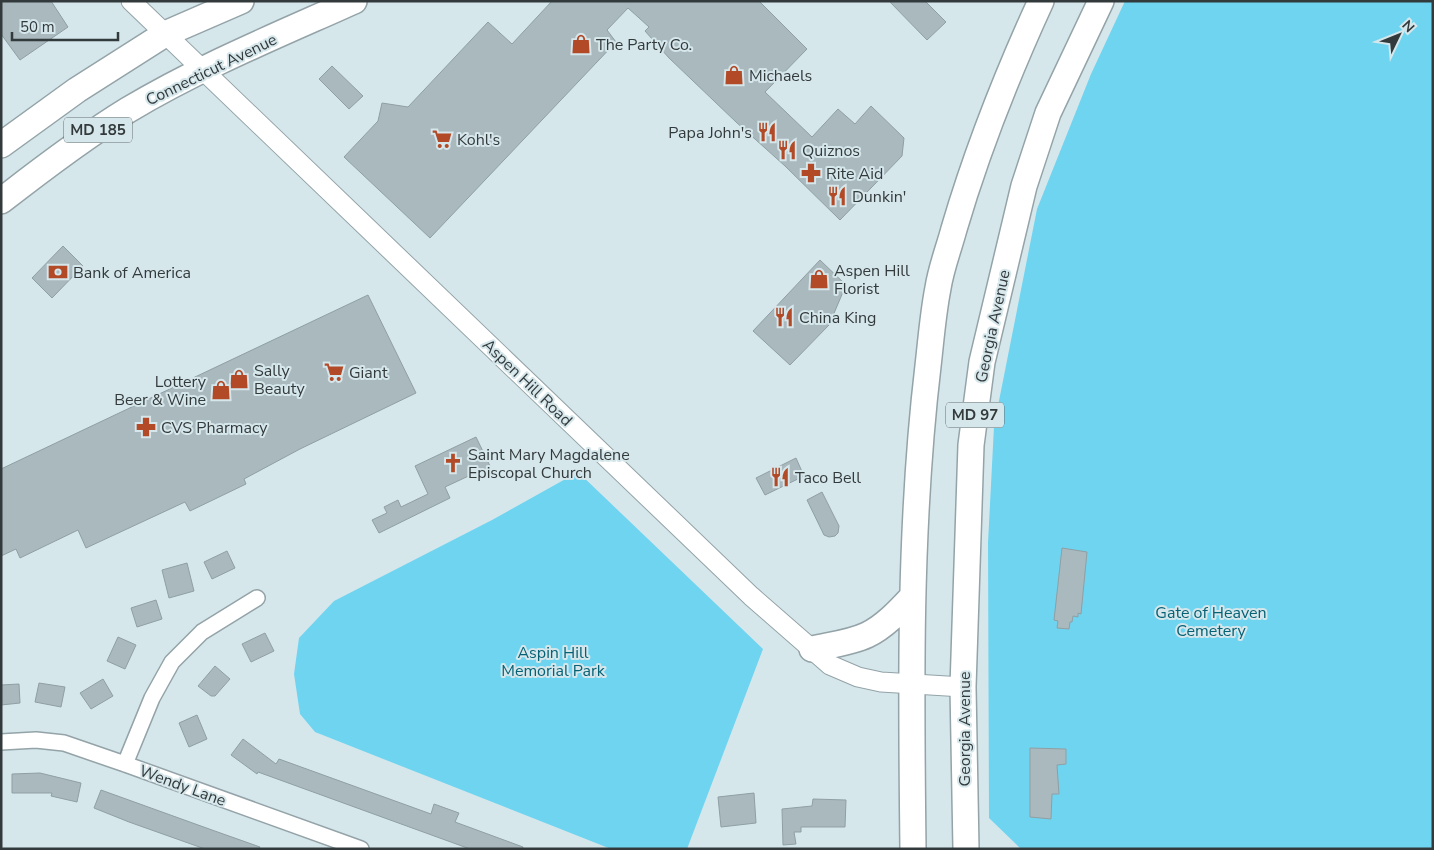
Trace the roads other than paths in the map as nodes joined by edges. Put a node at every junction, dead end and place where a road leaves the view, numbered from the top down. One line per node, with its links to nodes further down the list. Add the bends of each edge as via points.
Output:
1 (130, 1): 6 (street, Aspen Hill Road)
2 (241, 1): 6 (main road, MD 185)
3 (354, 1): 7 (main road, Connecticut Avenue / MD 185)
4 (1041, 1): 10 (main road, MD 97, via 1014,60 977,160 938,286 920,433)
5 (1101, 1): 14 (main road, Georgia Avenue / MD 97, via 1048,112 1024,186 982,362 971,445)
6 (165, 34): 7 (street, Aspen Hill Road); 8 (main road, MD 185, via 77,90)
7 (202, 70): 9 (main road, Connecticut Avenue / MD 185, via 122,115); 12 (street, Aspen Hill Road, via 751,596)
8 (1, 146)
9 (1, 201)
10 (912, 597): 12 (main road, via 867,635); 13 (main road, MD 97)
11 (257, 598): 16 (street, via 202,632 172,662 152,698)
12 (812, 649): 13 (street, Aspen Hill Road, via 830,664 858,677)
13 (911, 685): 14 (street, Aspen Hill Road); 18 (main road, MD 97)
14 (963, 687): 19 (main road, Georgia Avenue / MD 97)
15 (1, 742): 16 (street, Wendy Lane, via 36,740 64,744)
16 (124, 764): 17 (street, Wendy Lane)
17 (361, 849)
18 (912, 849)
19 (966, 849)

